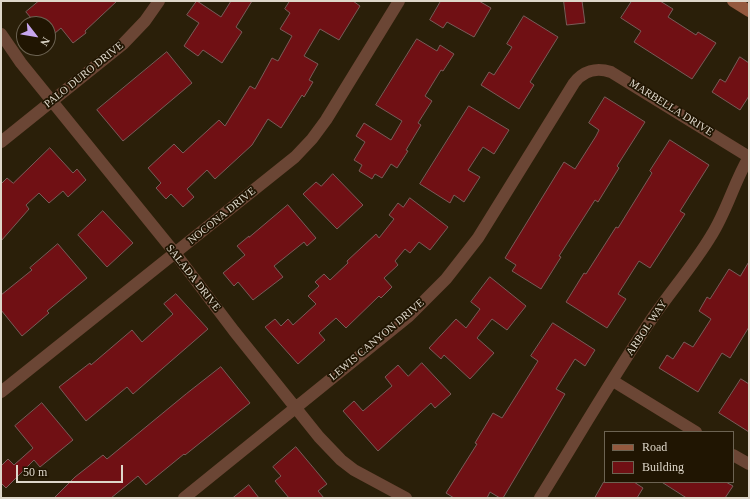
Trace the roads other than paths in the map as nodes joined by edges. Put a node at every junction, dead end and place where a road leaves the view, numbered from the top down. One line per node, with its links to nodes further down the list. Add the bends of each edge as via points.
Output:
1 (159, 1): 7 (street, PALO DURO DRIVE, via 141,26 123,44)
2 (399, 1): 10 (street, NOCONA DRIVE, via 312,139 286,165)
3 (733, 1): 4 (street)
4 (749, 11)
5 (1, 34): 7 (street, SALADA DRIVE, via 16,58)
6 (589, 71): 9 (street, MARBELLA DRIVE, via 611,72); 13 (street, LEWIS CANYON DRIVE, via 574,83 478,238 446,279 409,316)
7 (52, 102): 8 (street, PALO DURO DRIVE); 10 (street, SALADA DRIVE)
8 (1, 142)
9 (749, 157): 11 (street, ARBOL WAY, via 704,248 650,322)
10 (175, 253): 12 (street, NOCONA DRIVE); 13 (street, SALADA DRIVE)
11 (613, 380): 14 (street); 19 (street, ARBOL WAY)
12 (1, 392)
13 (295, 408): 17 (street, LEWIS CANYON DRIVE); 18 (street, SALADA DRIVE, via 341,460 368,479)
14 (694, 431)
15 (734, 456): 16 (street)
16 (749, 464)
17 (184, 498)
18 (406, 498)
19 (540, 498)

